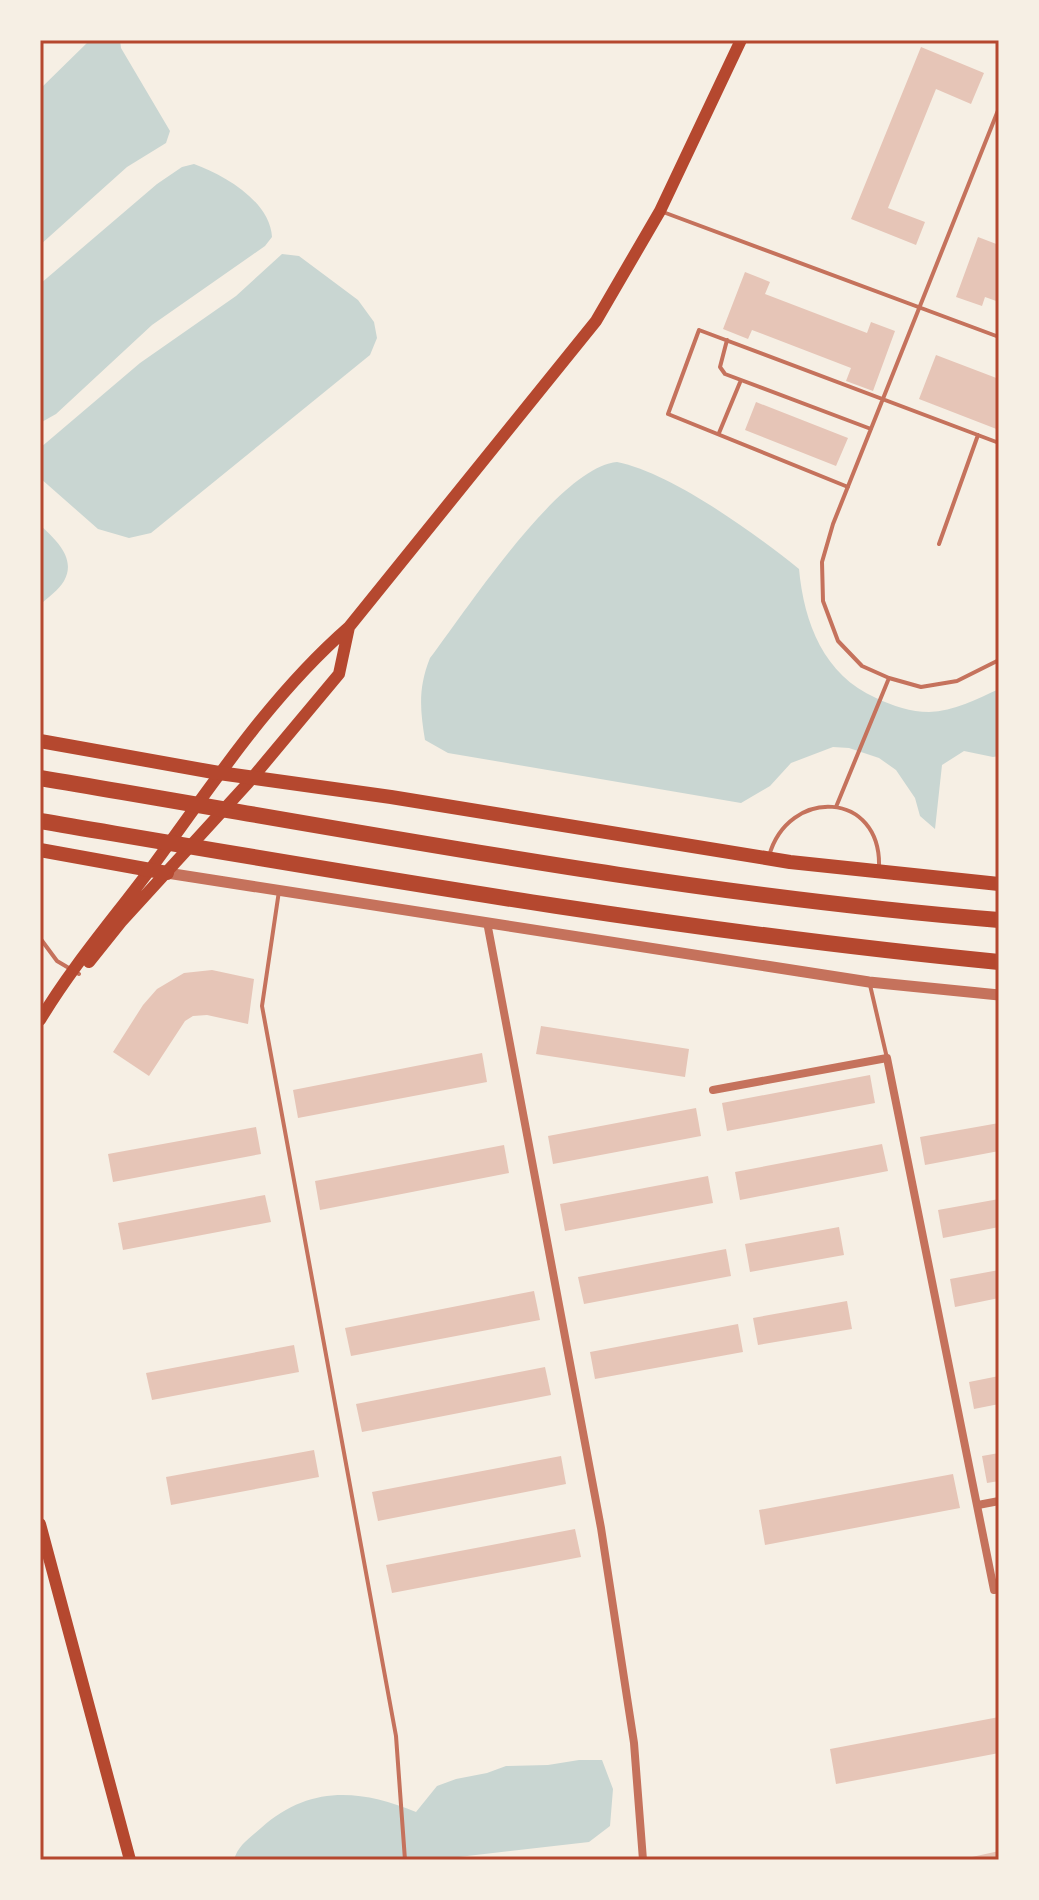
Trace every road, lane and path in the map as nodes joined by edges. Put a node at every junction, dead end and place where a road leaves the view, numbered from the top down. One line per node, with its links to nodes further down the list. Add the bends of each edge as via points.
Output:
1 (741, 40): 3 (main road)
2 (999, 108): 4 (lane)
3 (660, 211): 4 (lane); 15 (main road, via 596,321)
4 (920, 307): 5 (lane); 8 (lane)
5 (999, 337)
6 (727, 340): 7 (lane, via 720,367); 8 (lane); 10 (lane, via 699,330 668,414)
7 (741, 380): 9 (lane); 10 (lane)
8 (883, 400): 9 (lane); 11 (lane)
9 (871, 429): 13 (lane)
10 (719, 434): 13 (lane)
11 (978, 435): 12 (lane); 14 (lane)
12 (999, 443)
13 (848, 487): 17 (lane, via 822,562 823,601 838,641 862,666)
14 (939, 544)
15 (349, 627): 19 (main road, via 313,658); 21 (main road, via 339,674)
16 (999, 660): 17 (lane, via 957,681 921,687)
17 (889, 678): 22 (lane)
18 (40, 741): 19 (main road)
19 (219, 773): 21 (main road); 26 (main road)
20 (40, 778): 32 (highway, via 528,860 792,899)
21 (251, 779): 25 (main road); 28 (main road); 31 (main road, via 796,870)
22 (836, 807): 25 (lane, via 797,814 783,825); 27 (lane, via 860,815 872,829)
23 (40, 821): 35 (highway, via 521,902)
24 (40, 850): 26 (main road)
25 (768, 858): 27 (main road)
26 (150, 870): 28 (main road); 36 (main road)
27 (879, 872): 29 (main road)
28 (167, 873): 30 (street); 36 (main road)
29 (999, 884)
30 (280, 889): 33 (street); 50 (lane, via 262,1006 396,1736)
31 (999, 893)
32 (999, 920)
33 (487, 922): 37 (street); 51 (street, via 601,1528 634,1743)
34 (40, 938): 36 (lane, via 57,961)
35 (999, 962)
36 (76, 972): 39 (main road); 40 (main road)
37 (869, 982): 38 (street); 41 (lane)
38 (999, 995)
39 (40, 1020)
40 (40, 1033)
41 (887, 1058): 42 (street); 44 (street)
42 (713, 1090)
43 (999, 1501): 44 (street)
44 (978, 1505): 47 (street, via 994,1590)
45 (40, 1524): 49 (main road)
46 (40, 1551): 48 (main road)
47 (999, 1589)
48 (123, 1860)
49 (130, 1860)
50 (405, 1860)
51 (643, 1860)

